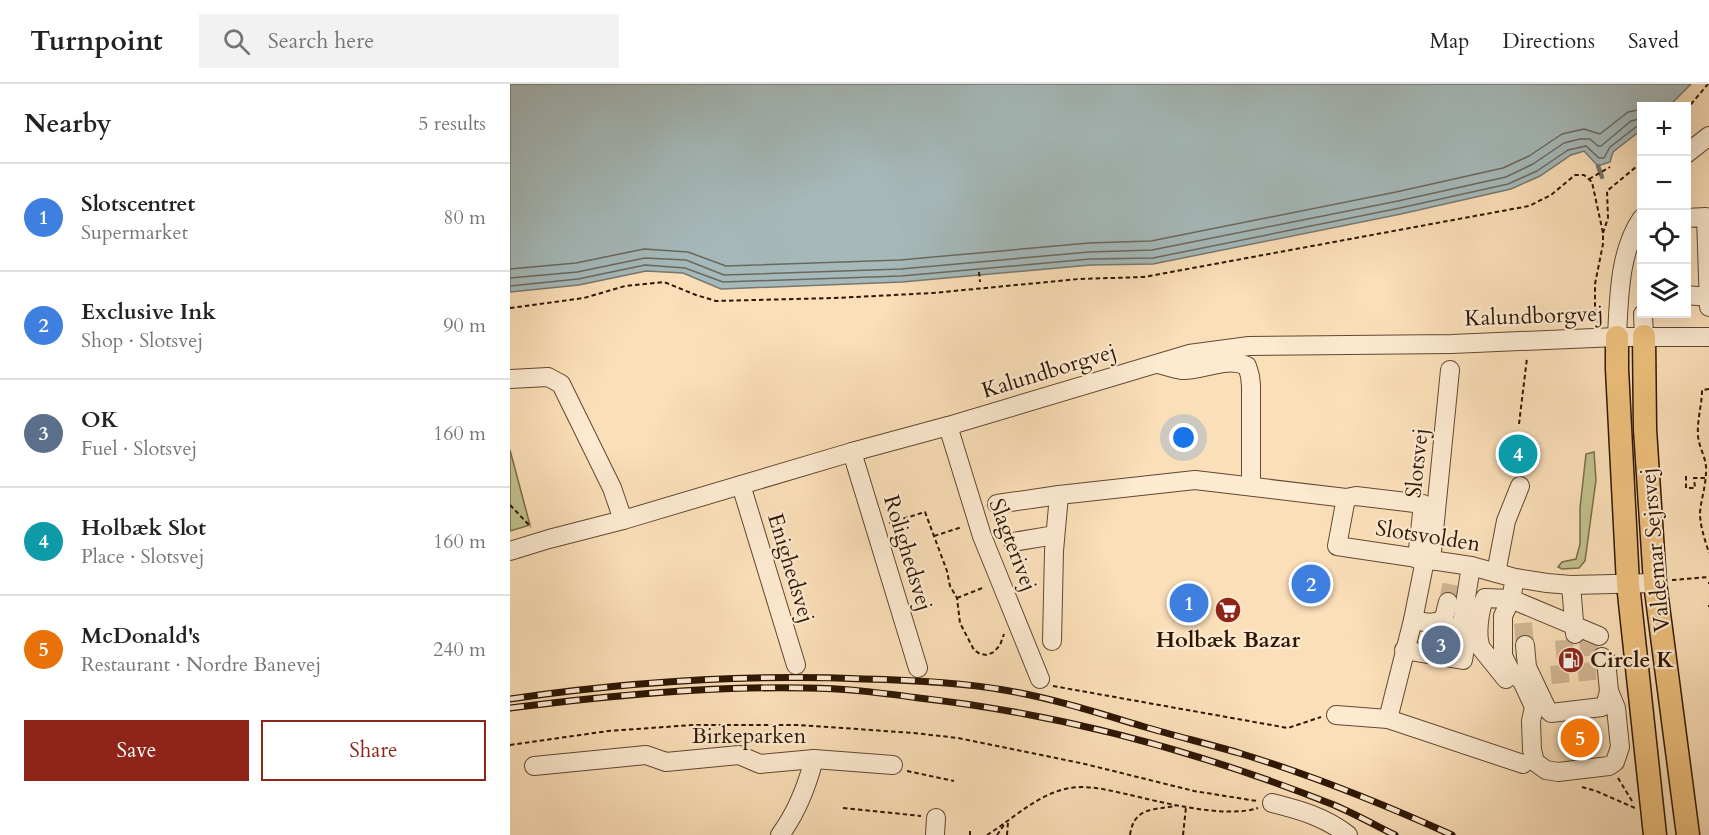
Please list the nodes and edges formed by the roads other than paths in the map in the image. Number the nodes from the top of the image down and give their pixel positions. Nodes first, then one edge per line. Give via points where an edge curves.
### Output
1 (1709, 136) edge
2 (1691, 150) edge
3 (1691, 218) edge
4 (1637, 225) edge
5 (1691, 295) edge
6 (1708, 297) edge
7 (1709, 307) edge
8 (1643, 318) edge
9 (1644, 336) junction
10 (1608, 337) junction
11 (1709, 337) edge
12 (1157, 364) junction
13 (1450, 370) dead end
14 (510, 379) edge
15 (948, 426) junction
16 (852, 452) junction
17 (741, 485) junction
18 (1251, 486) junction
19 (1520, 486) dead end
20 (1059, 495) junction
21 (1346, 498) junction
22 (997, 504) dead end
23 (623, 520) junction
24 (1055, 535) junction
25 (1013, 542) dead end
26 (510, 551) edge
27 (1424, 560) junction
28 (1459, 570) junction
29 (1496, 573) junction
30 (1515, 578) junction
31 (1663, 582) junction
32 (1628, 584) junction
33 (1571, 585) junction
34 (1516, 601) junction
35 (1448, 602) tunnel mouth
36 (1420, 622) junction
37 (1523, 623) tunnel mouth
38 (1469, 633) junction
39 (1052, 641) dead end
40 (1525, 645) tunnel mouth
41 (1404, 650) junction
42 (796, 665) dead end
43 (918, 668) dead end
44 (1606, 674) junction
45 (1551, 675) tunnel mouth
46 (1040, 679) road end
47 (1639, 679) junction
48 (1526, 688) junction
49 (1336, 715) road end
50 (1388, 718) junction
51 (814, 759) junction
52 (1523, 764) dead end
53 (534, 766) dead end
54 (897, 768) road end
55 (1272, 803) road end
56 (780, 835) edge
57 (1348, 835) edge
58 (1654, 835) edge
59 (1688, 835) edge

1 - 2 street
3 - 6 street via 1706,218
4 - 10 street via 1626,252 1619,300
5 - 6 street
6 - 7 street
8 - 9 street
9 - 10 street, Kalundborgvej
9 - 11 street, Kalundborgvej
9 - 31 main road, Valdemar Sejrsvej via 1645,429
10 - 12 street, Kalundborgvej via 1452,344 1249,346 1204,351
10 - 32 main road, Valdemar Sejrsvej via 1617,369
12 - 15 street, Kalundborgvej
12 - 18 street via 1183,370 1226,363 1247,366 1251,386
13 - 27 street, Slotsvej
14 - 23 street via 548,377 561,384
15 - 16 street, Kalundborgvej
15 - 46 street, Slagterivej via 977,522
16 - 17 street, Kalundborgvej
16 - 43 street, Rolighedsvej
17 - 23 street, Kalundborgvej
17 - 42 street, Enighedsvej
18 - 20 street via 1195,480
18 - 21 street
19 - 29 street via 1506,521
20 - 22 street
20 - 24 street
21 - 27 street via 1423,504
21 - 27 street, Slotsvolden via 1337,546
23 - 26 street, Kalundborgvej
24 - 25 street
24 - 39 street
27 - 28 street, Slotsvolden
27 - 36 street, Slotsvej
28 - 29 street, Slotsvolden
28 - 38 street
29 - 30 street, Slotsvolden
30 - 33 street, Slotsvolden
30 - 34 street
31 - 32 street, Slotsvolden
31 - 59 main road, Valdemar Sejrsvej
32 - 33 street, Slotsvolden
32 - 47 main road, Valdemar Sejrsvej
33 - 34 street via 1580,636
34 - 37 street
34 - 38 street via 1485,598
34 - 48 street via 1503,616 1503,656
35 - 36 street via 1444,618
36 - 38 street
36 - 41 street, Slotsvej
38 - 41 street via 1468,630 1463,660
38 - 48 street via 1504,678
40 - 48 street
41 - 50 street, Slotsvej
44 - 47 street
44 - 48 street via 1606,703 1602,708 1551,713
44 - 48 street via 1616,708 1620,747 1615,759 1546,763
45 - 48 street
47 - 58 main road, Valdemar Sejrsvej
49 - 50 street
50 - 52 street
51 - 53 street, Birkeparken via 760,764 739,755 666,762 646,755
51 - 54 street, Birkeparken
51 - 56 street via 797,808
55 - 57 street via 1320,818

